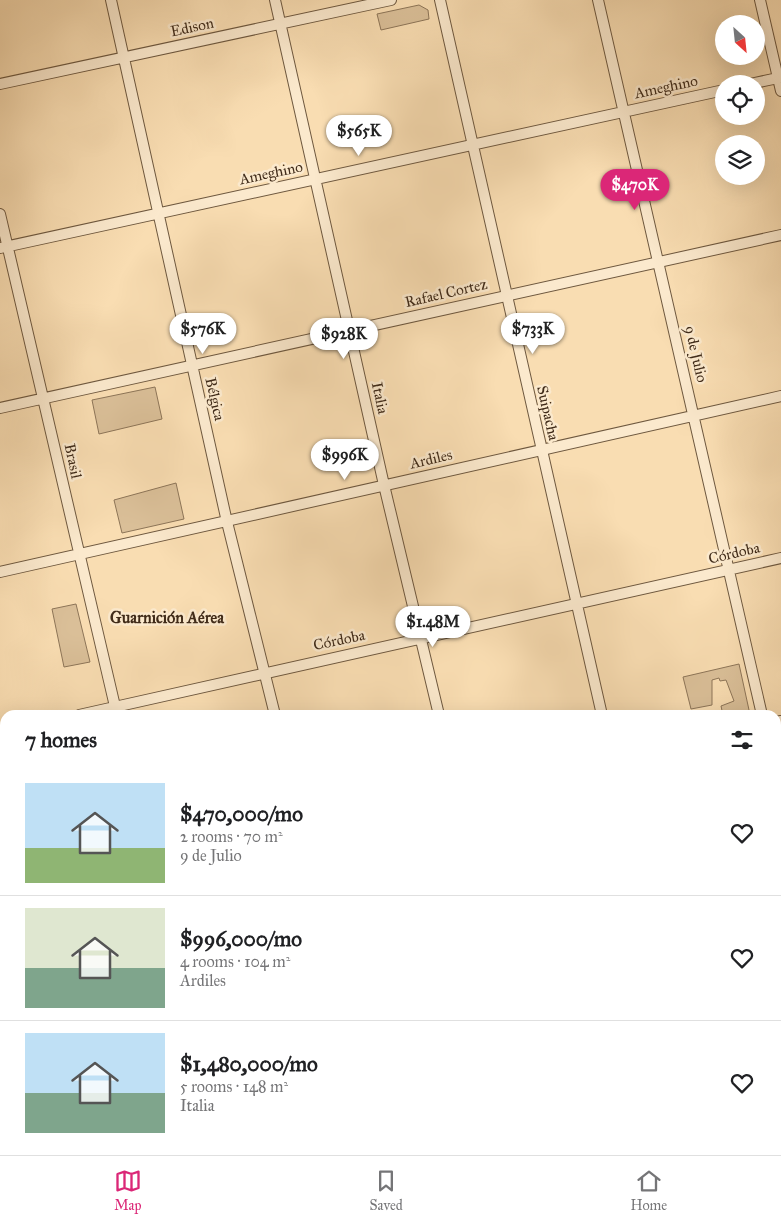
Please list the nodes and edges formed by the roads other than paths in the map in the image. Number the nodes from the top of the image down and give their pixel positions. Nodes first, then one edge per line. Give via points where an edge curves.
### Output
1 (111, 0) edge
2 (275, 0) edge
3 (391, 0) edge
4 (440, 0) edge
5 (598, 0) edge
6 (760, 0) edge
7 (280, 24) junction
8 (123, 58) junction
9 (778, 78) junction
10 (765, 81) edge
11 (0, 84) edge
12 (781, 91) edge
13 (715, 92) edge
14 (624, 111) junction
15 (472, 145) junction
16 (314, 179) junction
17 (158, 213) junction
18 (0, 214) edge
19 (781, 235) edge
20 (4, 247) edge
21 (659, 260) junction
22 (506, 294) junction
23 (350, 329) junction
24 (192, 365) junction
25 (781, 396) edge
26 (44, 399) junction
27 (0, 408) edge
28 (695, 416) junction
29 (541, 449) junction
30 (384, 485) junction
31 (227, 522) junction
32 (79, 554) junction
33 (781, 558) edge
34 (729, 570) junction
35 (0, 572) edge
36 (576, 604) junction
37 (420, 638) junction
38 (265, 672) junction
39 (116, 710) edge
40 (120, 710) edge
41 (274, 710) edge
42 (437, 710) edge
43 (601, 710) edge
44 (761, 710) edge

1 - 8 street, Bélgica
2 - 7 street, Italia
3 - 7 street, Edison
4 - 15 street, Suipacha
5 - 14 street, 9 de Julio
6 - 9 street
7 - 8 street, Edison
7 - 16 street, Italia
8 - 11 street, Edison
8 - 17 street, Bélgica
9 - 10 street
9 - 12 street
13 - 14 street, Ameghino
14 - 15 street, Ameghino
14 - 21 street, 9 de Julio
15 - 16 street, Ameghino
15 - 22 street, Suipacha
16 - 17 street, Ameghino
16 - 23 street, Italia
17 - 20 street, Ameghino
17 - 24 street, Bélgica
18 - 20 street, Brasil
19 - 21 street, Rafael Cortez
20 - 26 street, Brasil
21 - 22 street, Rafael Cortez
21 - 28 street, 9 de Julio
22 - 23 street, Rafael Cortez
22 - 29 street, Suipacha
23 - 24 street, Rafael Cortez
23 - 30 street, Italia
24 - 26 street, Rafael Cortez
24 - 31 street, Bélgica
25 - 28 street, Ardiles
26 - 27 street, Rafael Cortez
26 - 32 street, Brasil
28 - 29 street, Ardiles
28 - 34 street, 9 de Julio
29 - 30 street, Ardiles
29 - 36 street, Suipacha
30 - 31 street, Ardiles
30 - 37 street, Italia
31 - 32 street, Ardiles
31 - 38 street, Bélgica
32 - 35 street, Ardiles
32 - 39 street, Brasil
33 - 34 street, Córdoba
34 - 36 street, Córdoba
34 - 44 street, 9 de Julio
36 - 37 street, Córdoba
36 - 43 street, Suipacha
37 - 38 street, Córdoba
37 - 42 street, Italia
38 - 40 street, Córdoba
38 - 41 street, Bélgica

